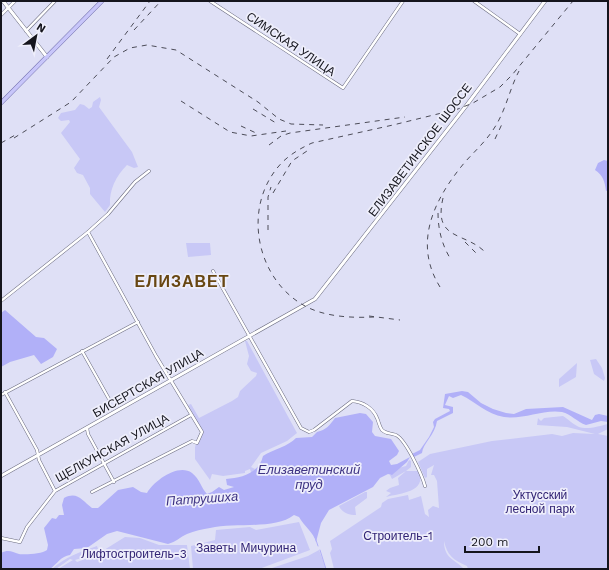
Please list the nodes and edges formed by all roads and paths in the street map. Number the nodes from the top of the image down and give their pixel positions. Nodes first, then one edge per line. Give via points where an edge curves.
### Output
1 (2, 1) edge
2 (15, 1) edge
3 (55, 1) edge
4 (210, 1) edge
5 (403, 1) edge
6 (474, 1) edge
7 (545, 1) edge
8 (99, 2) edge
9 (8, 8) junction
10 (1, 15) edge
11 (26, 31) junction
12 (520, 34) junction
13 (47, 57) junction
14 (1, 103) edge
15 (149, 171) dead end
16 (88, 232) junction
17 (213, 271) dead end
18 (1, 301) edge
19 (304, 306) joint
20 (138, 322) junction
21 (250, 336) junction
22 (82, 351) junction
23 (171, 381) junction
24 (5, 392) junction
25 (1, 395) edge
26 (108, 399) dead end
27 (191, 415) junction
28 (87, 428) junction
29 (39, 455) junction
30 (104, 463) junction
31 (1, 476) edge
32 (114, 482) junction
33 (425, 486) dead end
34 (55, 491) junction
35 (92, 492) dead end
36 (1, 538) edge

1 - 9 main road
2 - 9 street
3 - 11 street
4 - 5 street, СИМСКАЯ УЛИЦА via 343,88
6 - 12 street
7 - 12 main road, ЕЛИЗАВЕТИНСКОЕ ШОССЕ
8 - 13 main road
9 - 10 street
9 - 11 main road
11 - 13 main road
12 - 19 main road, ЕЛИЗАВЕТИНСКОЕ ШОССЕ via 364,238 315,299
13 - 14 main road
15 - 16 street via 135,182 108,214
16 - 18 street
16 - 20 street
17 - 21 street
19 - 21 main road, БИСЕРТСКАЯ УЛИЦА
20 - 22 street
20 - 23 street
21 - 23 main road, БИСЕРТСКАЯ УЛИЦА
21 - 33 street via 301,428 309,432 314,430 352,401 363,404 374,414 380,428 401,440 420,471
22 - 24 street
22 - 26 street
23 - 27 street
23 - 28 main road, БИСЕРТСКАЯ УЛИЦА
24 - 25 street
24 - 29 street
27 - 30 street, ЩЕЛКУНСКАЯ УЛИЦА
27 - 32 street via 202,432 197,443 192,442
28 - 29 main road, БИСЕРТСКАЯ УЛИЦА
28 - 30 street
29 - 31 main road, БИСЕРТСКАЯ УЛИЦА
29 - 34 street via 39,460
30 - 32 street
30 - 34 street, ЩЕЛКУНСКАЯ УЛИЦА
32 - 35 street
34 - 36 street, ЩЕЛКУНСКАЯ УЛИЦА via 27,527 20,542

